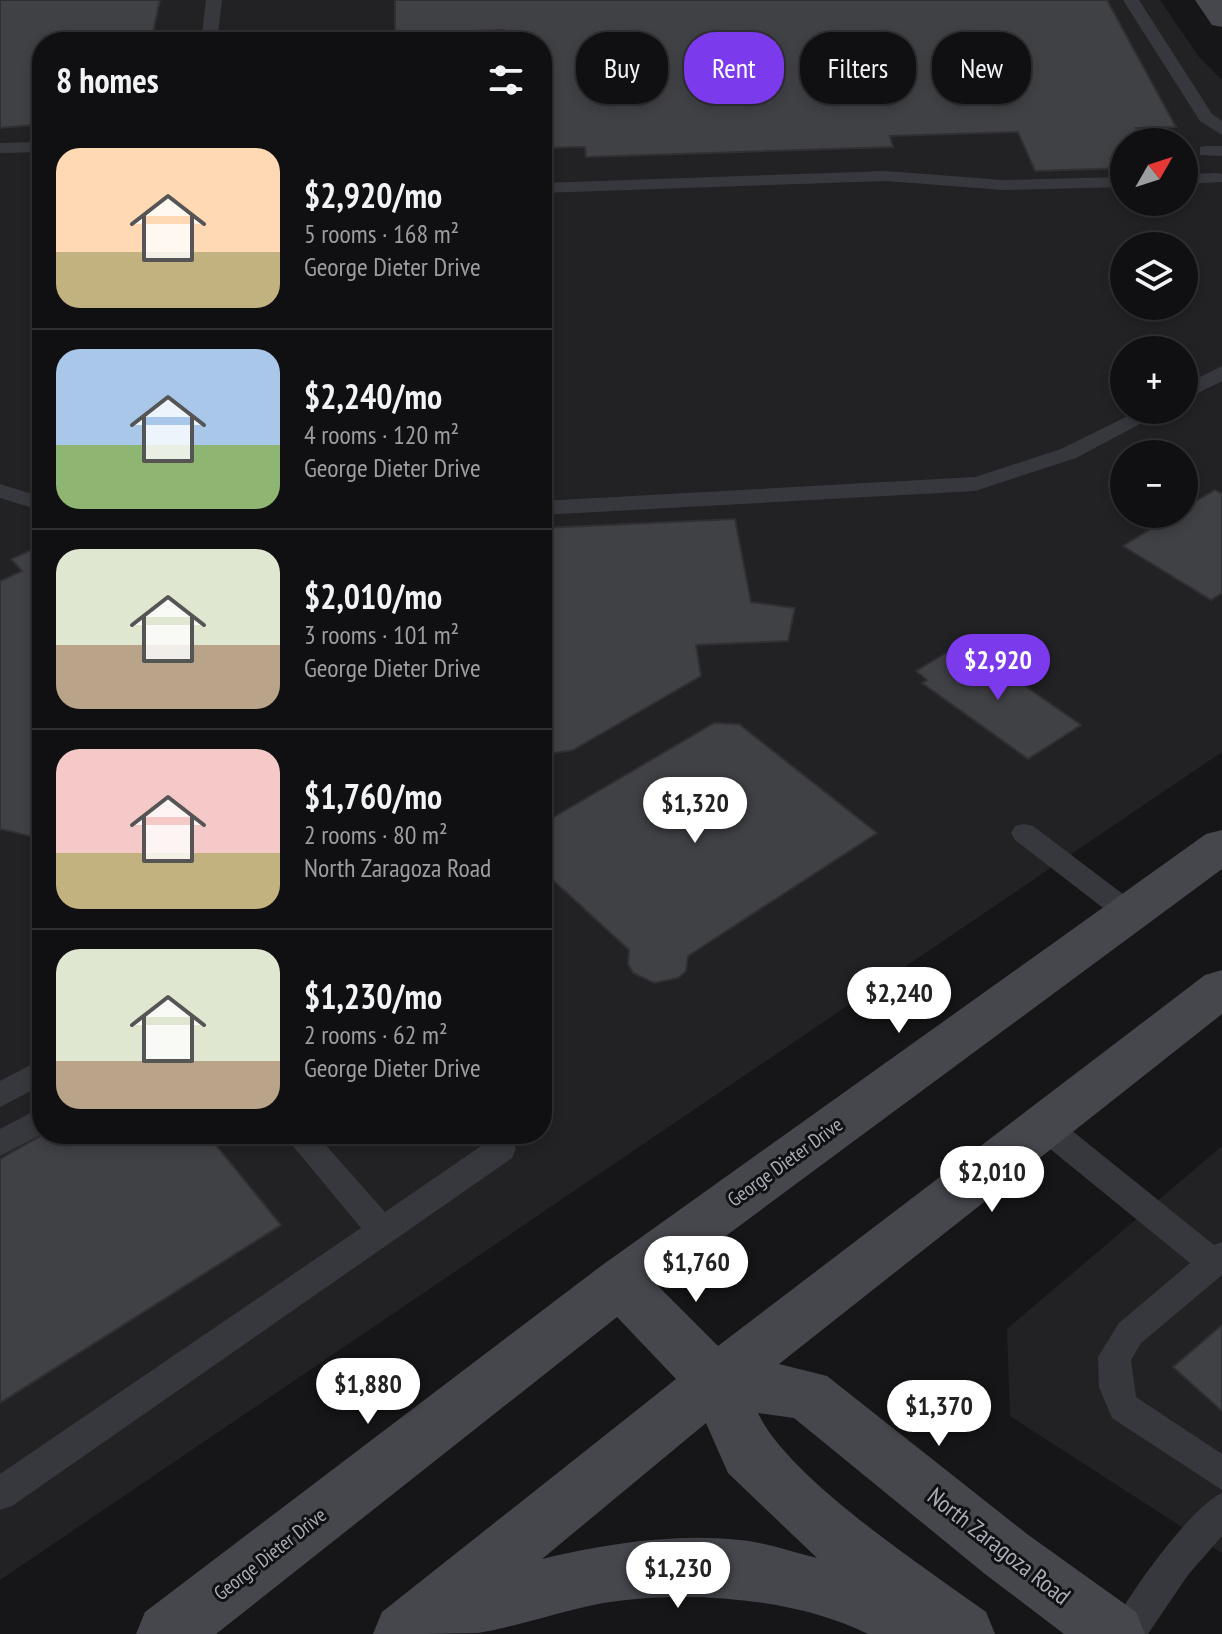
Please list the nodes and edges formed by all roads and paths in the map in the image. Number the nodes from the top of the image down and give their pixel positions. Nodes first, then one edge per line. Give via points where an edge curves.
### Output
1 (214, 0) edge
2 (1131, 0) edge
3 (1208, 0) edge
4 (1222, 19) edge
5 (210, 32) edge
6 (1222, 130) edge
7 (32, 147) edge
8 (0, 148) edge
9 (1217, 178) dead end
10 (1198, 179) edge
11 (1110, 182) edge
12 (552, 188) edge
13 (1222, 372) edge
14 (1198, 386) edge
15 (1131, 424) edge
16 (0, 491) edge
17 (32, 501) edge
18 (552, 507) edge
19 (1024, 833) dead end
20 (1222, 846) edge
21 (1130, 914) junction
22 (1222, 988) edge
23 (32, 1077) edge
24 (0, 1095) edge
25 (32, 1125) edge
26 (1044, 1126) junction
27 (0, 1144) edge
28 (307, 1144) edge
29 (501, 1149) dead end
30 (382, 1231) junction
31 (1218, 1260) edge
32 (620, 1283) junction
33 (715, 1381) junction
34 (1222, 1474) edge
35 (0, 1494) edge
36 (1222, 1510) edge
37 (416, 1625) edge
38 (167, 1634) edge
39 (932, 1634) edge
40 (964, 1634) edge
41 (1114, 1634) edge
42 (1127, 1634) edge

1 - 5 lane
2 - 6 lane via 1206,117
3 - 4 main road
7 - 8 lane
9 - 10 lane
11 - 12 lane via 1031,185 886,176
13 - 14 lane
15 - 18 lane via 1020,474 975,484
16 - 17 lane
19 - 21 lane
20 - 21 main road, George Dieter Drive
21 - 32 main road, George Dieter Drive
22 - 26 main road
23 - 24 lane
25 - 27 lane
26 - 31 lane
26 - 33 main road
28 - 30 lane
29 - 30 lane
30 - 35 lane
31 - 34 lane via 1130,1333 1114,1357 1124,1407
32 - 33 main road
32 - 38 main road, George Dieter Drive
33 - 37 main road
33 - 40 main road via 748,1454 828,1530
33 - 41 main road, North Zaragoza Road via 807,1394
36 - 42 lane via 1176,1563
37 - 39 main road via 604,1574 740,1569 857,1597

